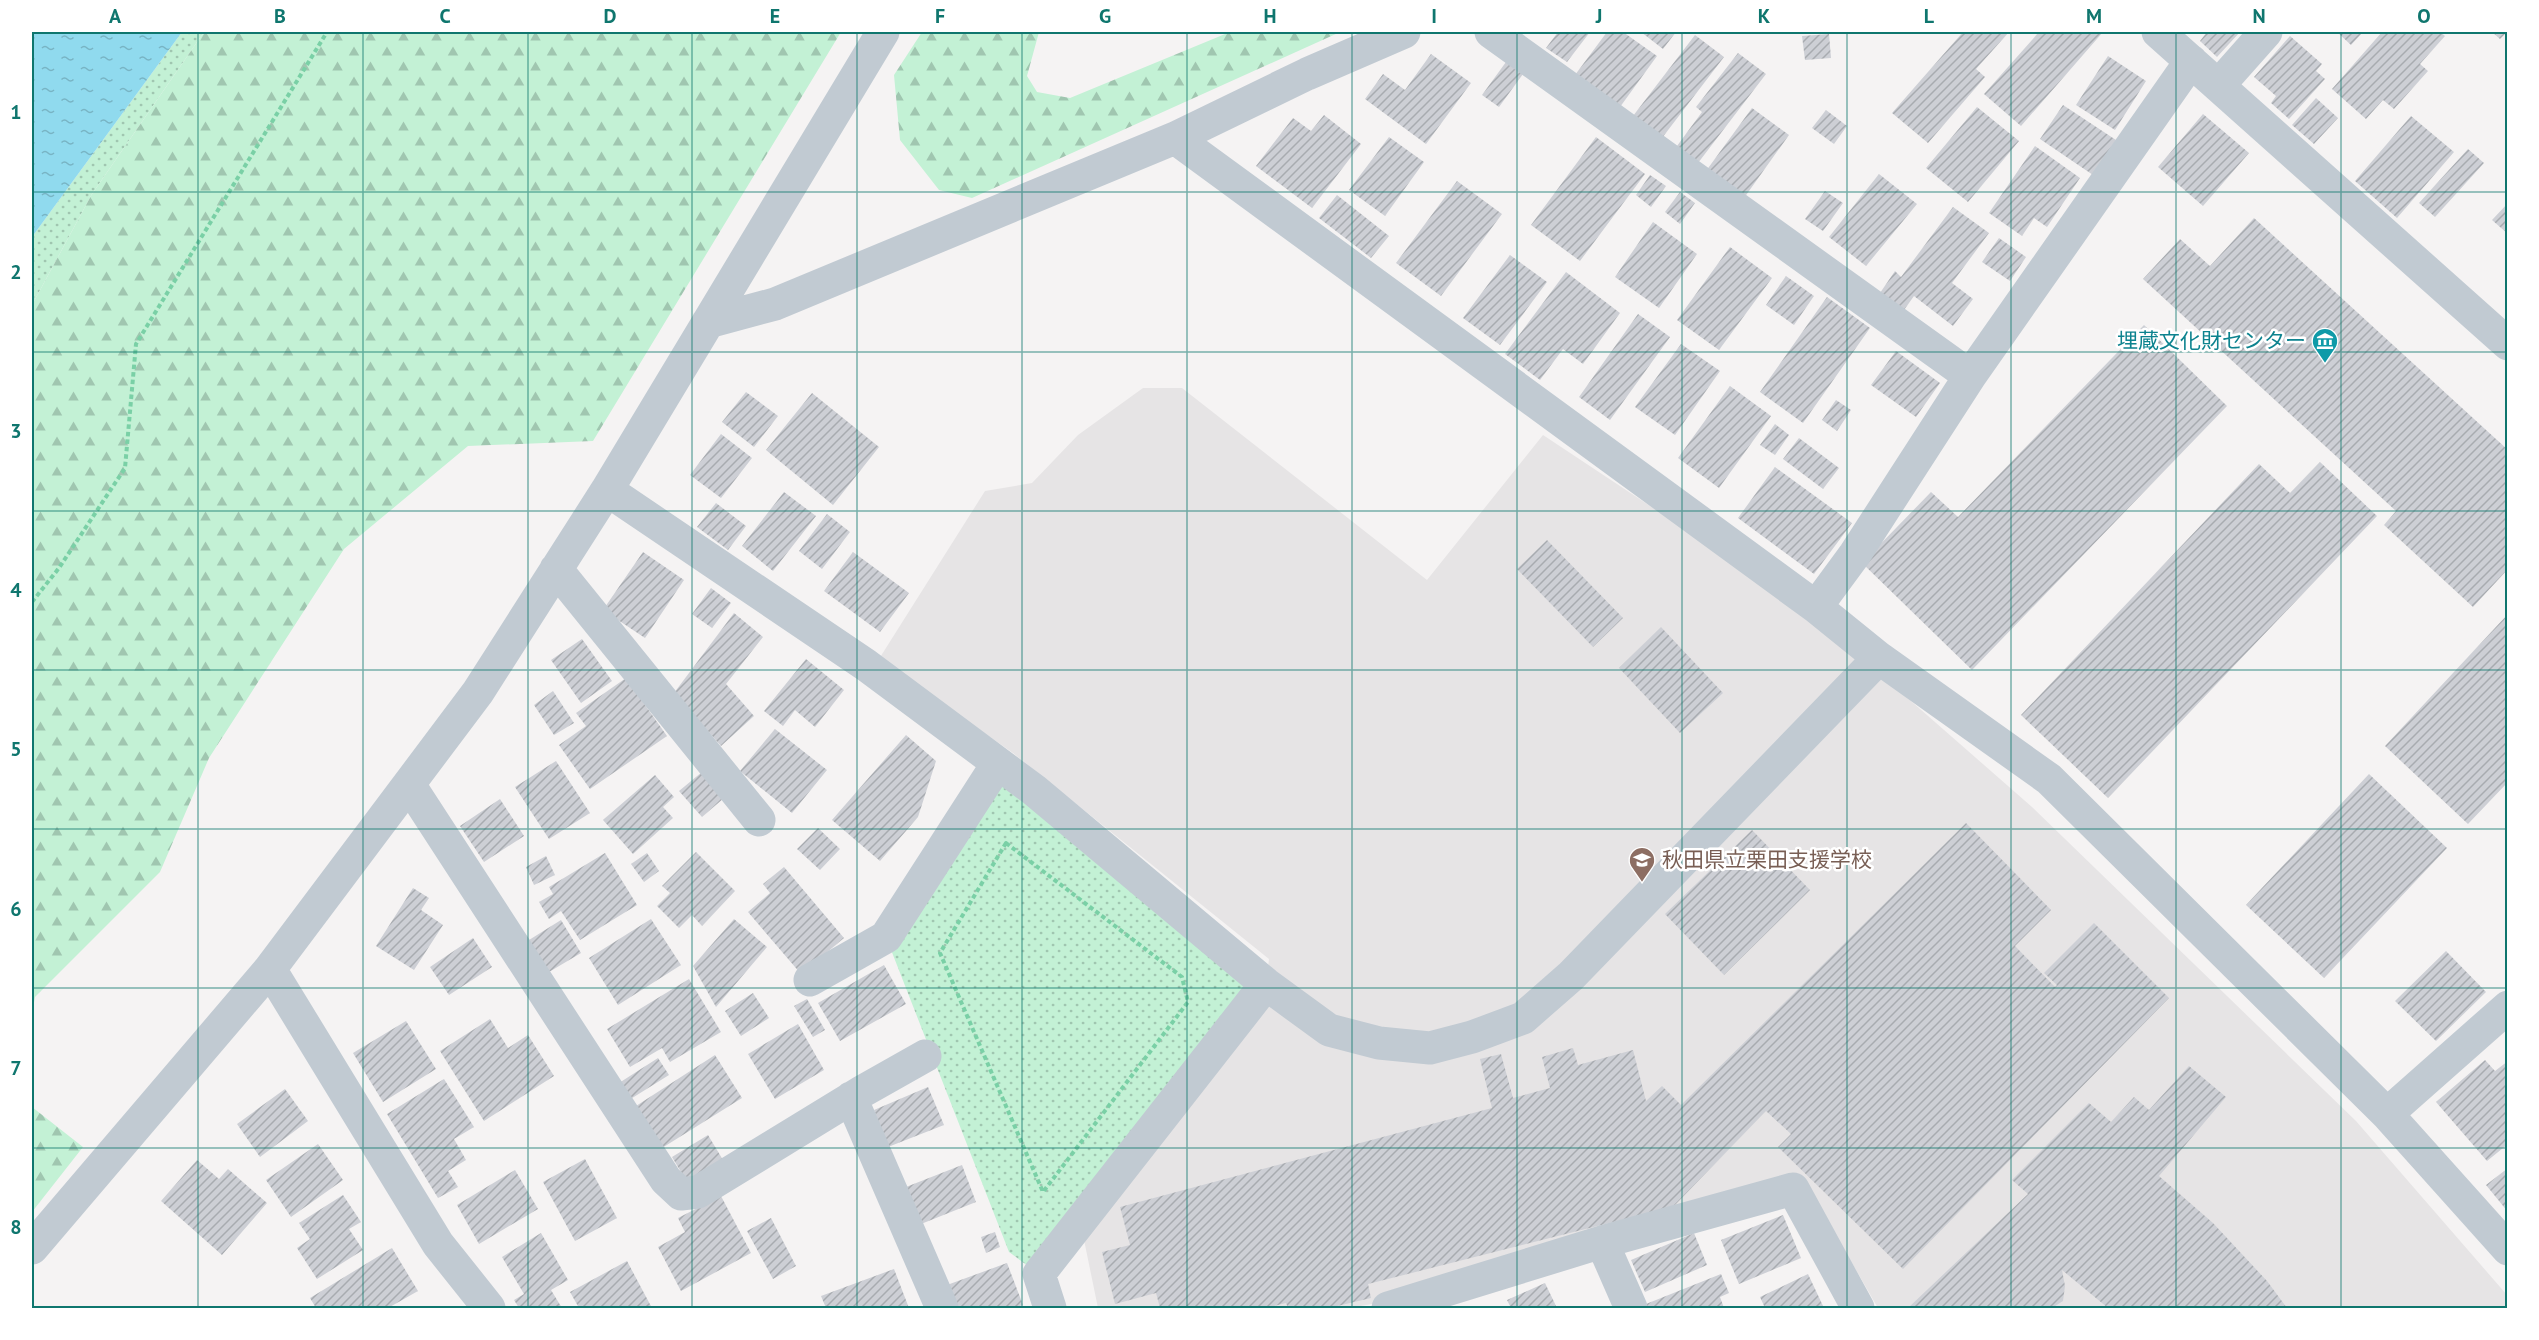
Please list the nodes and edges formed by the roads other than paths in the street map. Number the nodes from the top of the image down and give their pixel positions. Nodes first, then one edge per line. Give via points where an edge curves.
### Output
1 (883, 32) edge
2 (1404, 32) edge
3 (1491, 32) edge
4 (2158, 32) edge
5 (2266, 32) edge
6 (2191, 61) junction
7 (2219, 85) junction
8 (1174, 138) junction
9 (708, 322) junction
10 (2507, 342) edge
11 (1970, 376) junction
12 (607, 490) junction
13 (556, 569) junction
14 (1816, 607) junction
15 (1879, 658) junction
16 (998, 763) junction
17 (410, 786) junction
18 (759, 820) dead end
19 (270, 969) junction
20 (810, 980) dead end
21 (1266, 984) junction
22 (2508, 1007) edge
23 (925, 1056) dead end
24 (851, 1098) junction
25 (2388, 1114) junction
26 (1602, 1242) junction
27 (32, 1248) edge
28 (2508, 1249) edge
29 (489, 1308) edge
30 (942, 1308) edge
31 (1050, 1308) edge
32 (1388, 1308) edge
33 (1631, 1308) edge
34 (1858, 1308) edge

1 - 9 street
2 - 8 street
3 - 11 street
4 - 6 street
5 - 7 street
6 - 7 street
6 - 11 street
7 - 10 street
8 - 9 street via 775,304
8 - 14 street
9 - 12 street
11 - 14 street via 1855,554
12 - 13 street
12 - 16 street via 867,666
13 - 17 street via 478,692
13 - 18 street
14 - 15 street
15 - 21 street via 1570,976 1523,1018 1430,1048 1379,1043 1329,1030
15 - 25 street via 2049,779
16 - 20 street via 886,937
16 - 21 street
17 - 19 street
17 - 24 street via 666,1180 681,1194 698,1192
19 - 27 street
19 - 29 street via 438,1244
21 - 31 street via 1039,1274
22 - 25 street
23 - 24 street
24 - 30 street
25 - 28 street
26 - 32 street
26 - 33 street
26 - 34 street via 1793,1189

